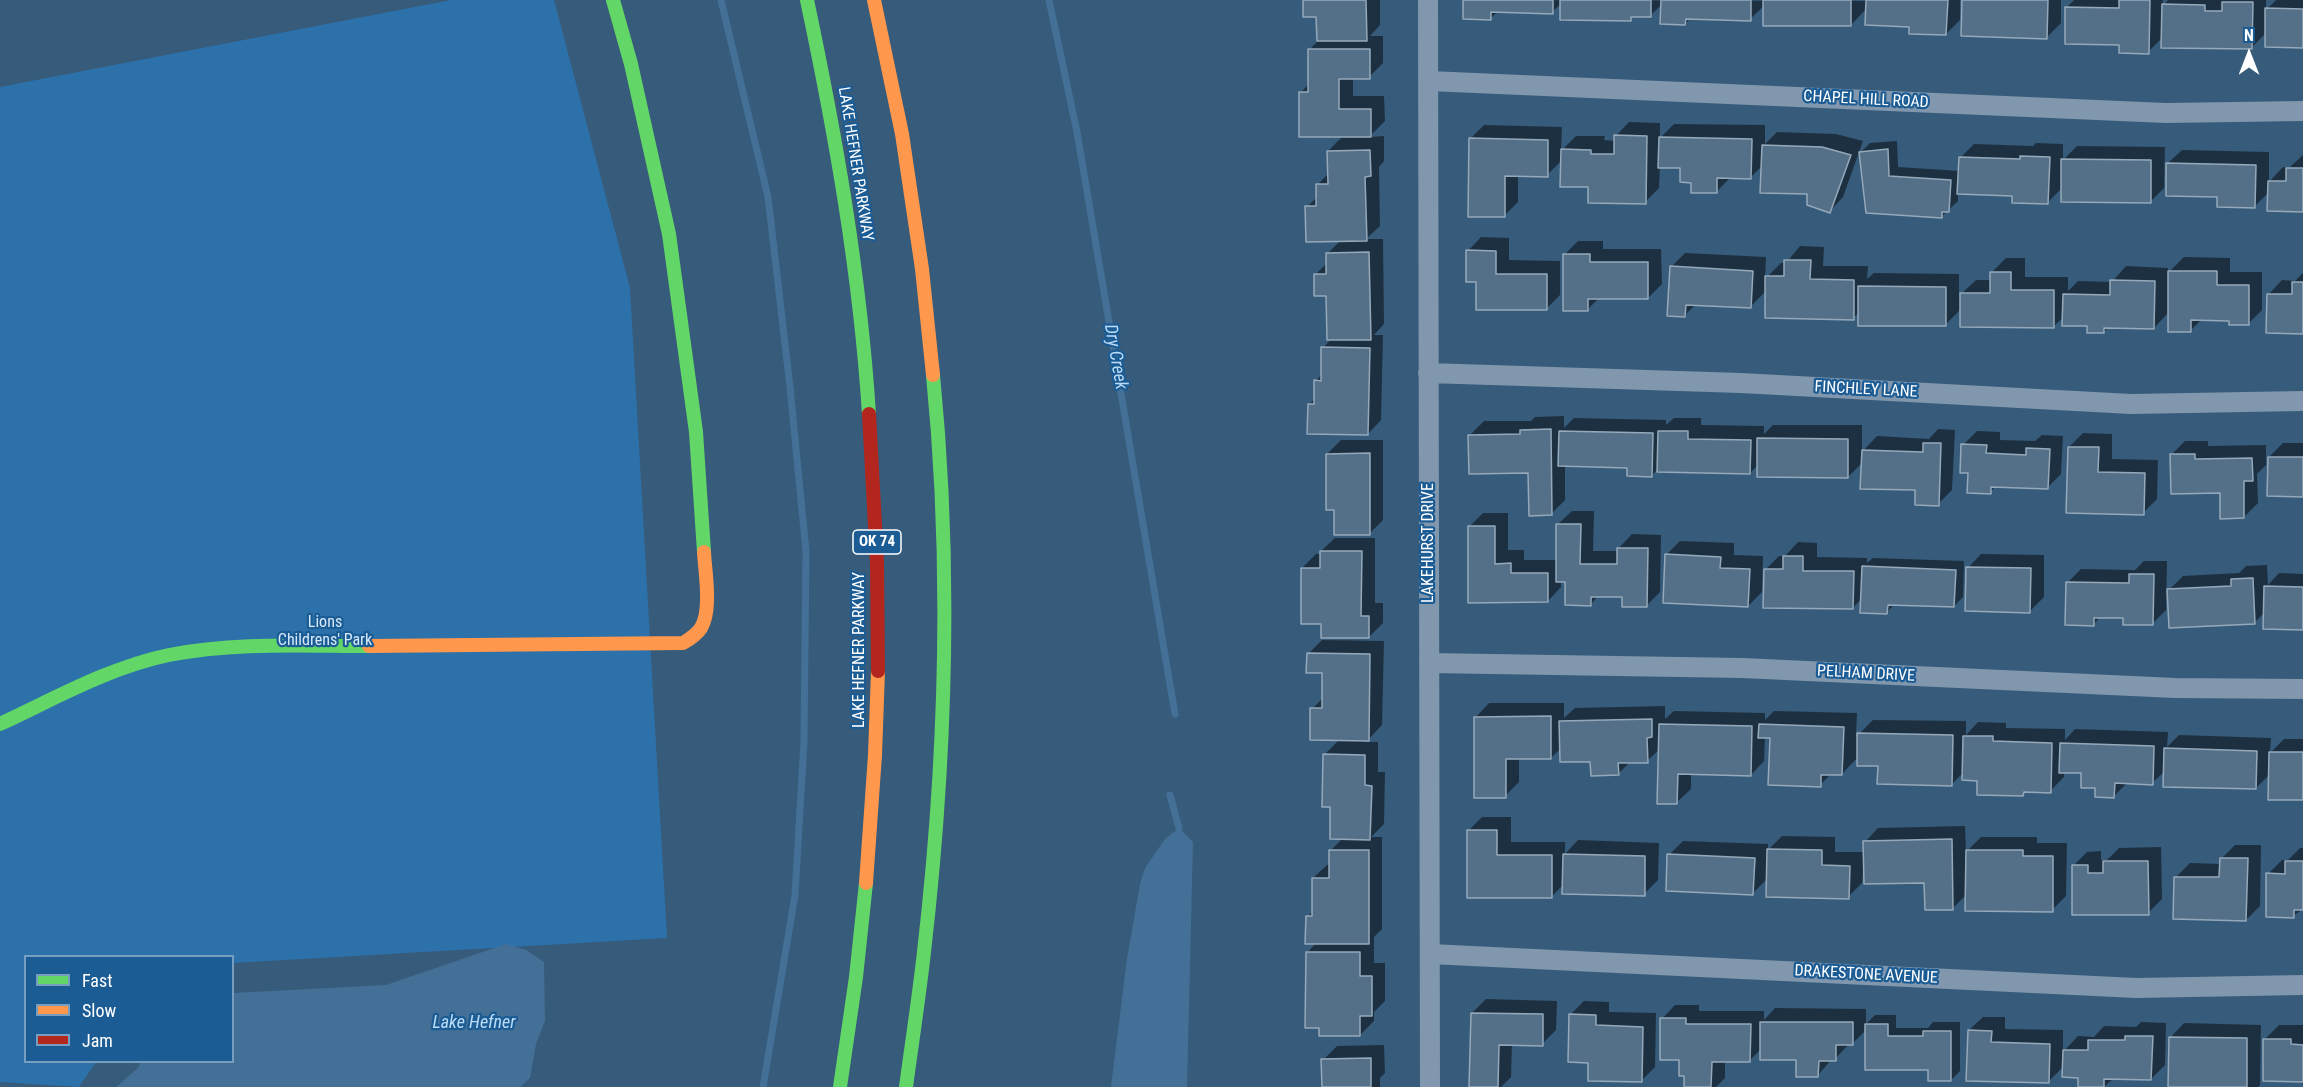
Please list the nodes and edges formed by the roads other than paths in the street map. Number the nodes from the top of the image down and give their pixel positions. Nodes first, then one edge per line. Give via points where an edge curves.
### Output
1 (613, 0) edge
2 (807, 0) edge
3 (874, 0) edge
4 (1428, 0) edge
5 (1429, 81) junction
6 (2303, 111) edge
7 (1428, 372) junction
8 (2303, 402) edge
9 (1429, 663) junction
10 (2303, 689) edge
11 (0, 724) edge
12 (1430, 954) junction
13 (2303, 986) edge
14 (840, 1087) edge
15 (906, 1087) edge
16 (1430, 1087) edge

1 - 11 main road via 669,234 696,432 706,599 706,617 699,633 683,643 242,647 170,655 123,668
2 - 14 main road, LAKE HEFNER PARKWAY / OK 74 via 841,172 855,274 867,372 877,546 876,743 863,922
3 - 15 main road via 916,227 935,399 943,565 942,731 936,837 919,1007
4 - 5 street, LAKEHURST DRIVE
5 - 6 street, CHAPEL HILL ROAD via 2166,113
5 - 7 street, LAKEHURST DRIVE
7 - 8 street, FINCHLEY LANE via 2131,404
7 - 9 street, LAKEHURST DRIVE
9 - 10 street, PELHAM DRIVE via 1742,668 2175,688
9 - 12 street, LAKEHURST DRIVE
12 - 13 street, DRAKESTONE AVENUE via 2136,988
12 - 16 street, LAKEHURST DRIVE

